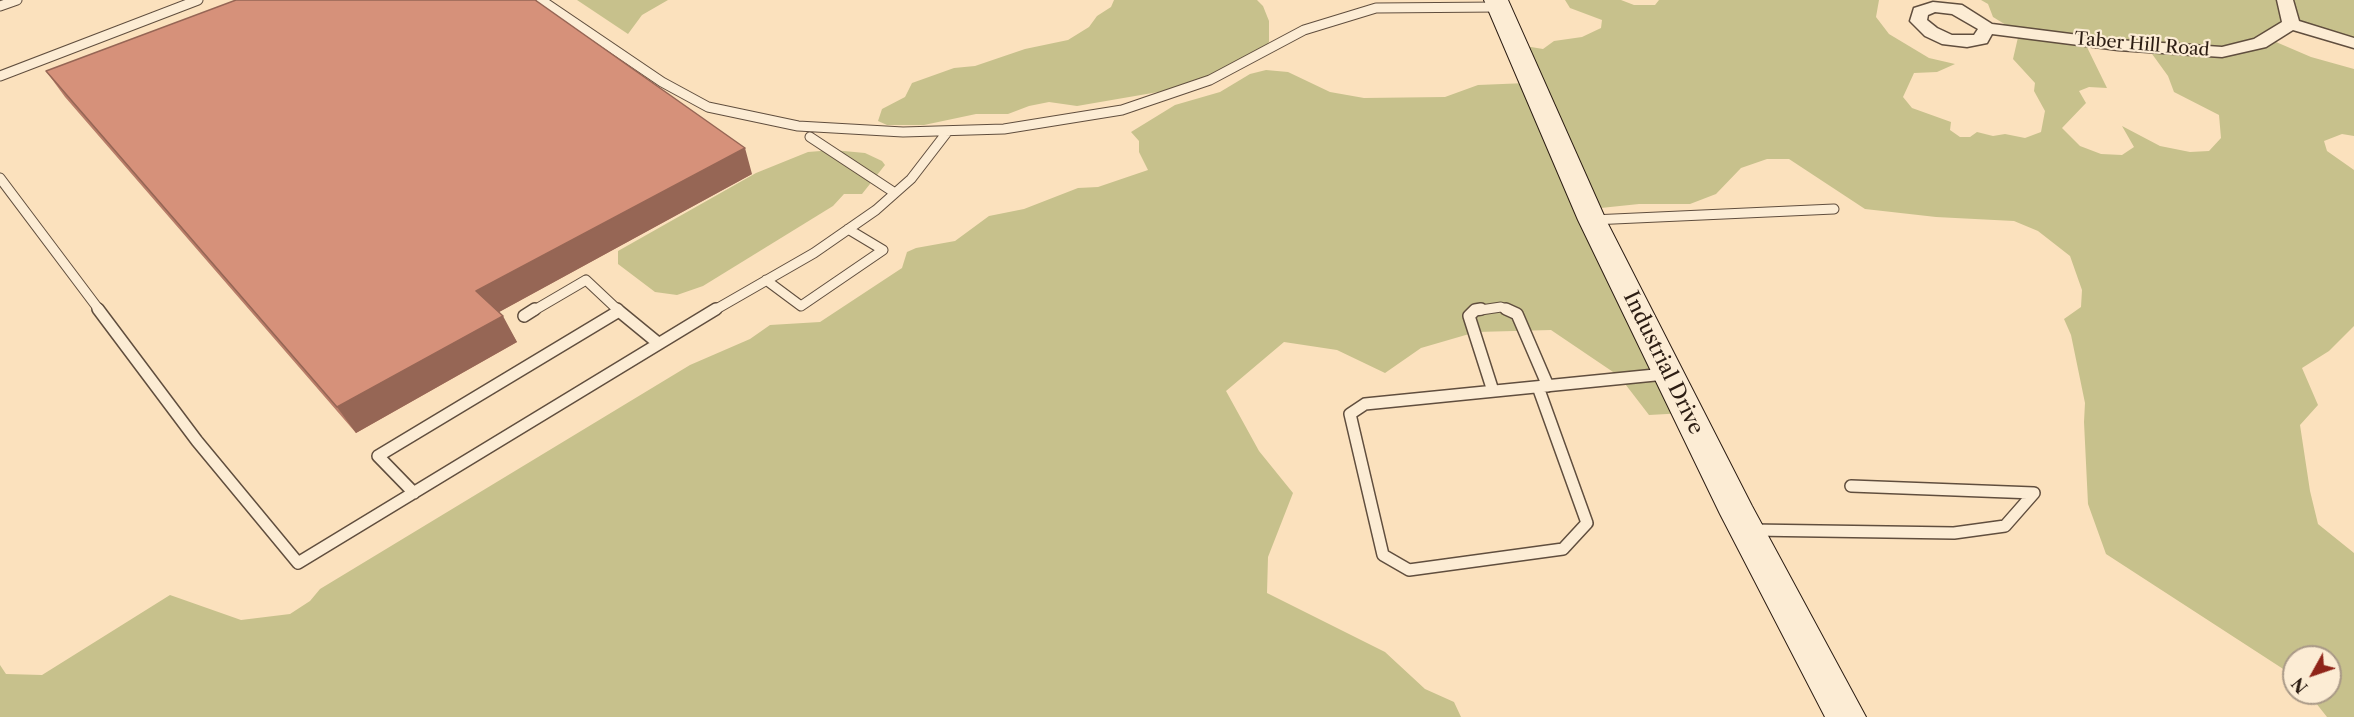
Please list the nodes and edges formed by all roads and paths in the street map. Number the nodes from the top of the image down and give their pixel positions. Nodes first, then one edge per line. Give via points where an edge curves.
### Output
1 (17, 0) edge
2 (198, 0) edge
3 (541, 0) edge
4 (2285, 0) edge
5 (1497, 3) edge
6 (0, 6) edge
7 (2291, 24) junction
8 (1987, 28) dead end
9 (2354, 43) edge
10 (0, 76) edge
11 (948, 131) junction
12 (810, 137) dead end
13 (0, 178) edge
14 (895, 193) junction
15 (1834, 209) dead end
16 (1592, 220) junction
17 (848, 229) junction
18 (766, 280) junction
19 (619, 311) junction
20 (524, 316) dead end
21 (658, 343) junction
22 (1668, 374) junction
23 (1543, 387) junction
24 (1493, 391) junction
25 (1851, 486) dead end
26 (414, 493) junction
27 (1746, 530) junction
28 (1846, 717) edge

1 - 6 lane
2 - 10 lane
3 - 11 lane via 662,82 708,107 798,126
4 - 7 street
5 - 11 lane via 1376,8 1304,30 1210,80 1122,110 1004,129
5 - 16 street, Industrial Drive
7 - 8 street, Taber Hill Road via 2260,43 2222,52 2118,45
7 - 9 street
11 - 14 lane via 911,179
12 - 14 lane
13 - 26 lane via 197,441 298,563
14 - 17 lane
15 - 16 lane
16 - 22 street, Industrial Drive
17 - 18 lane
17 - 18 lane via 883,250 801,306
18 - 21 lane
19 - 20 lane via 586,280
19 - 21 lane
19 - 26 lane via 378,456
21 - 26 lane
22 - 23 lane
22 - 27 street, Industrial Drive
23 - 24 lane
23 - 24 lane via 1517,314 1502,307 1475,310 1469,316
23 - 24 lane via 1587,523 1563,549 1408,570 1383,555 1350,414 1365,404
25 - 27 lane via 2034,493 2005,526 1954,534
27 - 28 street, Industrial Drive

